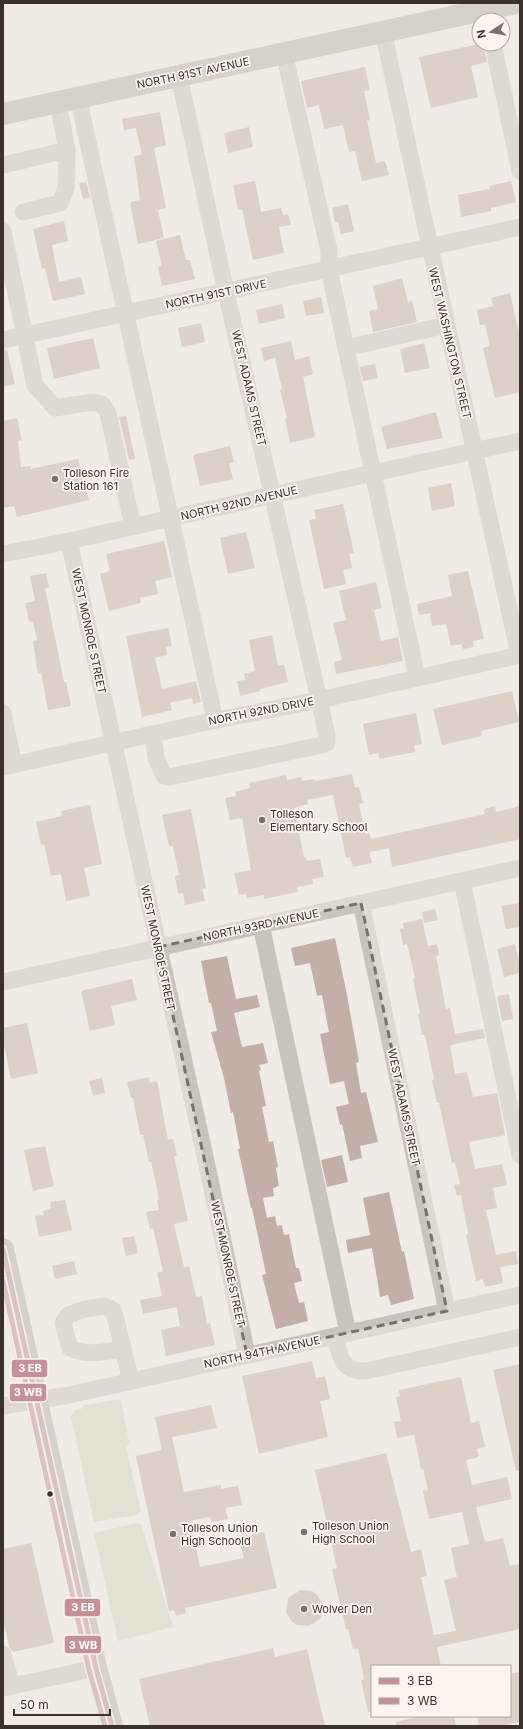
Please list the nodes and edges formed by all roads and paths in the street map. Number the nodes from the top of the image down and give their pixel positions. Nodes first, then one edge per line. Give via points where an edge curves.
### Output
1 (513, 3) edge
2 (494, 12) edge
3 (471, 17) edge
4 (383, 31) junction
5 (495, 52) edge
6 (284, 53) junction
7 (179, 76) junction
8 (68, 100) junction
9 (3, 114) edge
10 (67, 150) junction
11 (3, 165) edge
12 (520, 171) edge
13 (23, 212) dead end
14 (520, 228) edge
15 (3, 231) edge
16 (429, 248) junction
17 (329, 269) junction
18 (226, 292) junction
19 (126, 314) junction
20 (446, 325) junction
21 (24, 336) junction
22 (3, 340) edge
23 (346, 348) junction
24 (520, 441) edge
25 (474, 452) junction
26 (372, 473) junction
27 (273, 495) junction
28 (171, 518) junction
29 (133, 527) junction
30 (69, 541) junction
31 (3, 554) edge
32 (520, 655) edge
33 (417, 677) junction
34 (319, 700) junction
35 (3, 713) edge
36 (216, 720) junction
37 (153, 734) junction
38 (113, 742) junction
39 (9, 766) edge
40 (520, 868) edge
41 (462, 881) junction
42 (361, 903) junction
43 (261, 925) junction
44 (158, 947) junction
45 (3, 982) edge
46 (520, 1155) edge
47 (3, 1249) edge
48 (520, 1295) edge
49 (447, 1311) junction
50 (342, 1334) junction
51 (520, 1337) edge
52 (123, 1349) dead end
53 (247, 1355) junction
54 (131, 1381) junction
55 (37, 1400) junction
56 (3, 1406) edge
57 (3, 1654) edge
58 (96, 1668) junction
59 (7, 1687) edge
60 (112, 1726) edge

1 - 2 main road, NORTH 91ST AVENUE
3 - 4 main road, NORTH 91ST AVENUE
4 - 6 main road, NORTH 91ST AVENUE
4 - 16 street, WEST WASHINGTON STREET
5 - 12 street
6 - 7 main road, NORTH 91ST AVENUE
6 - 17 street via 329,251
7 - 8 main road, NORTH 91ST AVENUE
7 - 18 street, WEST ADAMS STREET
8 - 9 main road, NORTH 91ST AVENUE
8 - 10 street
8 - 19 street
10 - 11 street
10 - 13 street via 66,188 60,203
14 - 16 street, NORTH 91ST DRIVE
15 - 21 street
16 - 17 street, NORTH 91ST DRIVE
16 - 20 street, WEST WASHINGTON STREET
17 - 18 street, NORTH 91ST DRIVE
17 - 23 street
18 - 19 street, NORTH 91ST DRIVE
18 - 27 street, WEST ADAMS STREET
19 - 21 street, NORTH 91ST DRIVE
19 - 28 street
20 - 23 street
20 - 25 street, WEST WASHINGTON STREET
21 - 22 street, NORTH 91ST DRIVE
21 - 29 street via 35,385 56,408 93,402 102,404 108,413
23 - 26 street
24 - 25 street, NORTH 92ND AVENUE
25 - 26 street, NORTH 92ND AVENUE
25 - 32 street, WEST WASHINGTON STREET
26 - 27 street, NORTH 92ND AVENUE
26 - 33 street
27 - 28 street, NORTH 92ND AVENUE
27 - 34 street, WEST ADAMS STREET
28 - 29 street, NORTH 92ND AVENUE
28 - 36 street
29 - 30 street, NORTH 92ND AVENUE
30 - 31 street, NORTH 92ND AVENUE
30 - 38 street, WEST MONROE STREET
32 - 33 street, NORTH 92ND DRIVE
33 - 34 street, NORTH 92ND DRIVE
34 - 36 street, NORTH 92ND DRIVE
34 - 37 street, WEST ADAMS STREET via 327,743 169,777 164,776 156,758
35 - 39 street
36 - 37 street, NORTH 92ND DRIVE
37 - 38 street, NORTH 92ND DRIVE
38 - 39 street, NORTH 92ND DRIVE
38 - 44 street, WEST MONROE STREET
40 - 41 street, NORTH 93RD AVENUE
41 - 42 street, NORTH 93RD AVENUE
41 - 46 street
42 - 43 street, NORTH 93RD AVENUE
42 - 49 street, WEST ADAMS STREET
43 - 44 street, NORTH 93RD AVENUE
43 - 50 street
44 - 45 street, NORTH 93RD AVENUE
44 - 53 street, WEST MONROE STREET
47 - 55 main road
48 - 49 street, NORTH 94TH AVENUE
49 - 50 street, NORTH 94TH AVENUE
50 - 51 street via 342,1361 348,1368 357,1371
50 - 53 street, NORTH 94TH AVENUE
52 - 54 street
53 - 54 street, NORTH 94TH AVENUE
54 - 55 street, NORTH 94TH AVENUE
55 - 56 street, NORTH 94TH AVENUE
55 - 58 main road
57 - 59 street
58 - 59 street
58 - 60 main road

